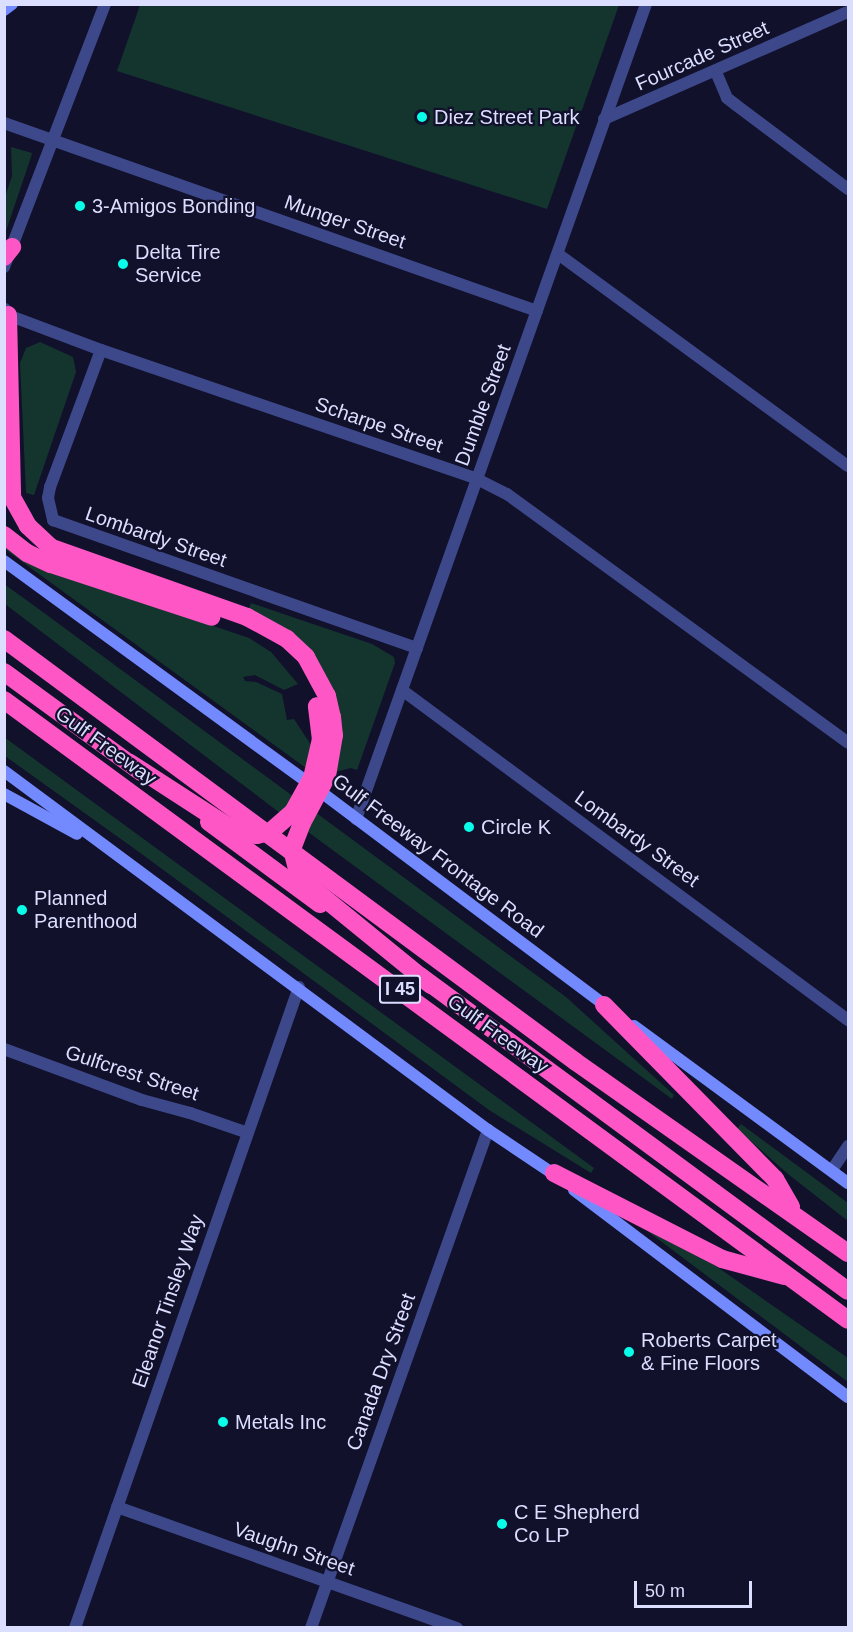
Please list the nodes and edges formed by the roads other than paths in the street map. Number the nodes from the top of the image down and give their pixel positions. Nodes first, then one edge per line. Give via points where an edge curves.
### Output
1 (12, 4) edge
2 (105, 4) edge
3 (646, 4) edge
4 (4, 10) edge
5 (841, 11) edge
6 (716, 72) junction
7 (604, 119) junction
8 (4, 123) edge
9 (52, 140) junction
10 (849, 189) edge
11 (8, 252) edge
12 (558, 255) junction
13 (4, 267) edge
14 (6, 311) edge
15 (537, 311) junction
16 (101, 350) junction
17 (849, 466) edge
18 (477, 479) junction
19 (8, 489) edge
20 (4, 535) edge
21 (4, 561) edge
22 (244, 622) junction
23 (4, 639) edge
24 (417, 648) junction
25 (4, 672) edge
26 (402, 690) junction
27 (4, 700) edge
28 (849, 743) edge
29 (130, 763) junction
30 (4, 771) edge
31 (4, 794) edge
32 (356, 819) junction
33 (116, 856) junction
34 (431, 985) junction
35 (299, 987) junction
36 (604, 1005) junction
37 (849, 1020) edge
38 (4, 1049) edge
39 (488, 1130) junction
40 (248, 1133) junction
41 (849, 1146) edge
42 (832, 1170) junction
43 (554, 1173) junction
44 (849, 1183) edge
45 (795, 1213) junction
46 (849, 1253) edge
47 (795, 1278) junction
48 (849, 1291) edge
49 (849, 1320) edge
50 (849, 1397) edge
51 (117, 1507) junction
52 (327, 1581) junction
53 (75, 1628) edge
54 (311, 1628) edge
55 (458, 1628) edge

1 - 4 main road
2 - 9 street
3 - 7 street, Dumble Street
5 - 6 street, Fourcade Street
6 - 7 street, Fourcade Street
6 - 10 street via 727,98
7 - 12 street, Dumble Street
8 - 9 street, Munger Street
9 - 11 street
9 - 15 street, Munger Street
11 - 13 street
12 - 15 street, Dumble Street
12 - 17 street
14 - 16 street, Scharpe Street
14 - 19 highway
15 - 18 street, Dumble Street
16 - 18 street, Scharpe Street
16 - 24 street, Lombardy Street via 50,487 53,520
18 - 24 street, Dumble Street
18 - 28 street, Scharpe Street via 507,494
19 - 22 highway via 28,526 52,548
20 - 22 highway via 27,553 51,564
21 - 32 main road, Gulf Freeway Frontage Road
22 - 29 highway, bridge via 287,654 315,698 320,749 312,778 294,812 270,832 243,833
22 - 34 highway, bridge via 287,639 306,657 327,696 332,717 333,745 327,776 292,849 298,873
23 - 45 highway, Gulf Freeway / I 45 via 576,1062
24 - 26 street, Dumble Street
25 - 29 highway, Gulf Freeway
26 - 32 street, Dumble Street
26 - 37 street, Lombardy Street
27 - 47 highway, Gulf Freeway / I 45
29 - 34 highway, Gulf Freeway, bridge
30 - 33 main road
31 - 33 main road
32 - 36 main road, Gulf Freeway Frontage Road
33 - 35 main road
34 - 48 highway, Gulf Freeway
35 - 39 main road
35 - 40 street, Eleanor Tinsley Way
36 - 42 main road, Gulf Freeway Frontage Road
36 - 45 highway via 775,1179
38 - 40 street, Gulfcrest Street via 142,1100
39 - 43 main road
39 - 52 street, Canada Dry Street
40 - 51 street, Eleanor Tinsley Way
41 - 42 street
42 - 44 main road, Gulf Freeway Frontage Road
43 - 47 highway via 722,1259
43 - 50 main road
45 - 46 highway, Gulf Freeway / I 45
47 - 49 highway, Gulf Freeway / I 45
51 - 52 street, Vaughn Street
51 - 53 street, Eleanor Tinsley Way
52 - 54 street, Canada Dry Street
52 - 55 street, Vaughn Street

